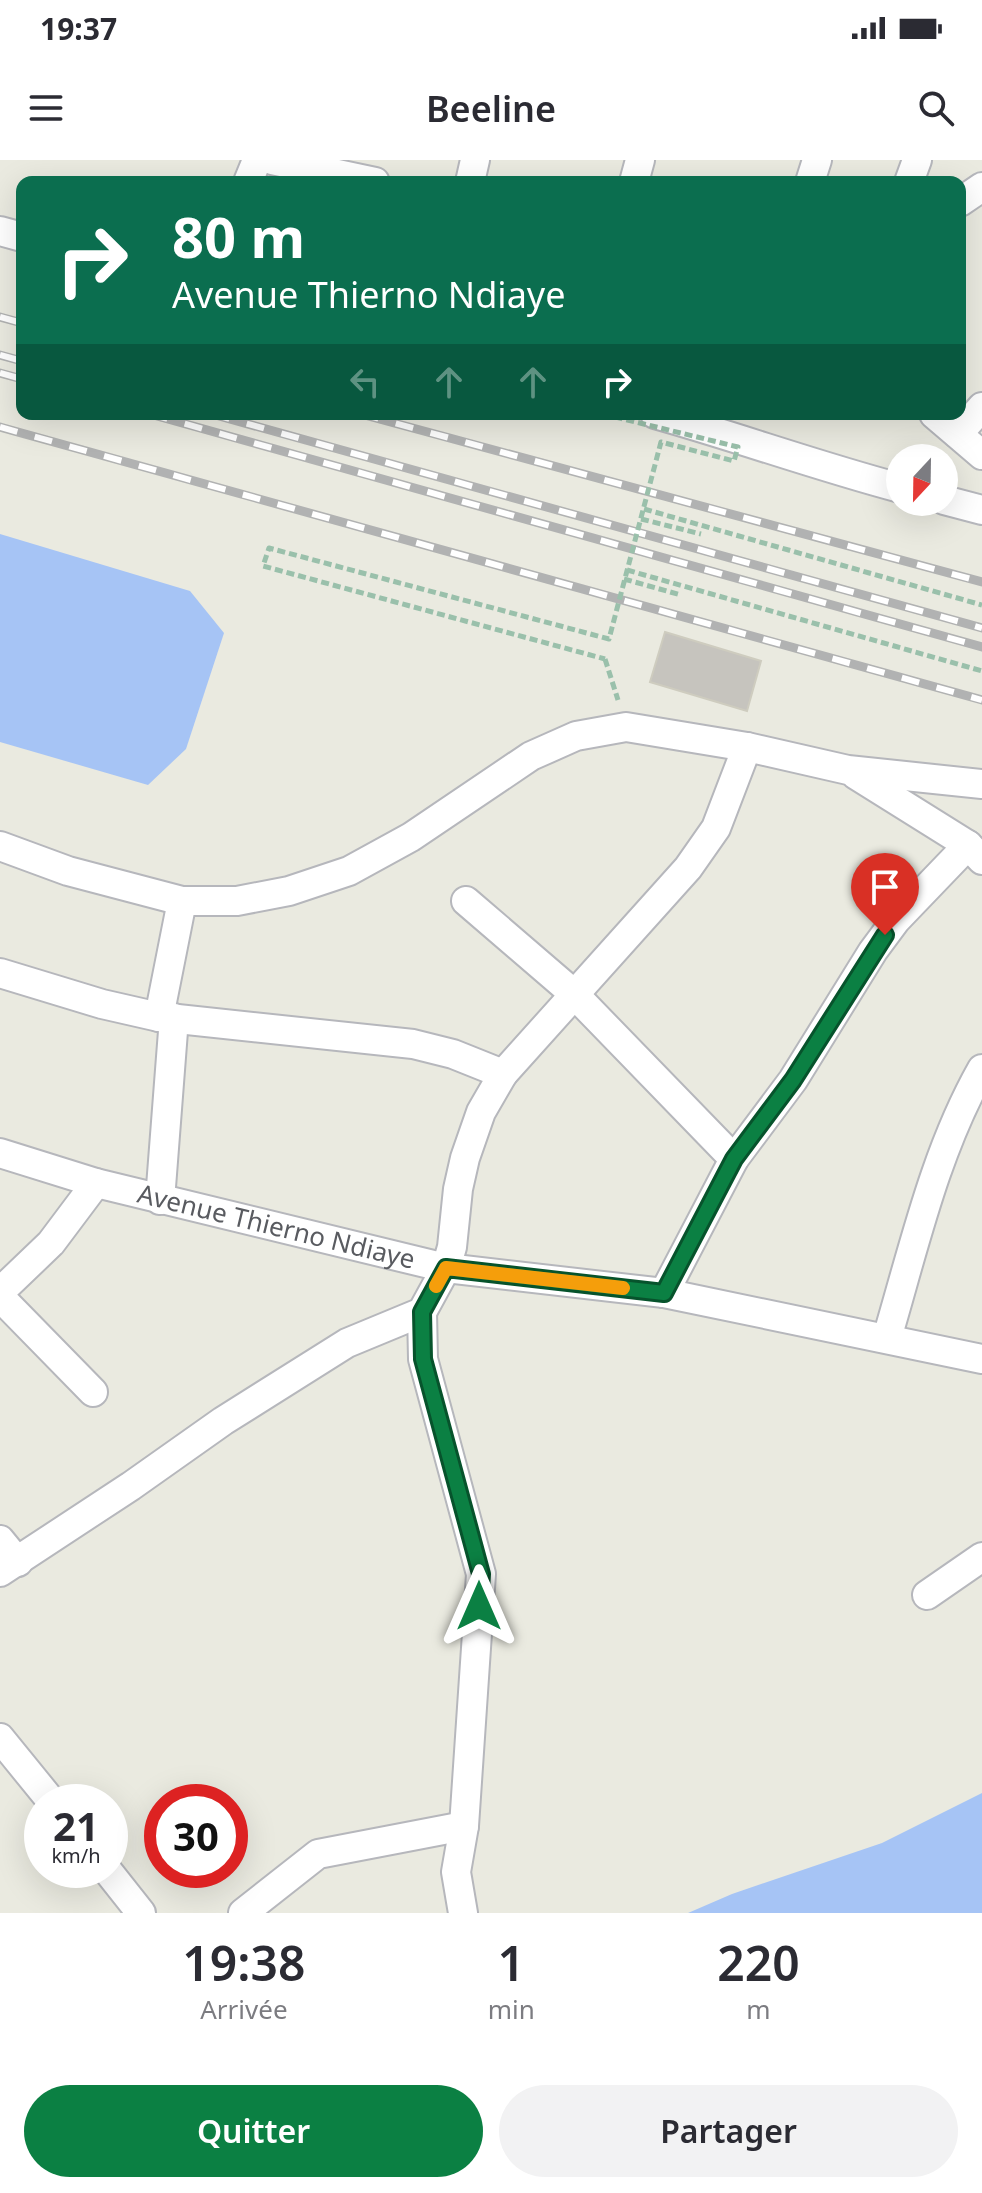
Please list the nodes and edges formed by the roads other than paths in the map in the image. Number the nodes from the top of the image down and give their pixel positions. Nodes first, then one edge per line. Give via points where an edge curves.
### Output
1 (272, 160) edge
2 (347, 176) edge
3 (982, 407) edge
4 (676, 420) edge
5 (941, 420) edge
6 (958, 434) junction
7 (982, 455) edge
8 (886, 484) edge
9 (958, 504) edge
10 (982, 510) edge
11 (747, 747) junction
12 (848, 770) junction
13 (982, 784) edge
14 (0, 846) edge
15 (975, 852) edge
16 (182, 901) junction
17 (466, 901) dead end
18 (0, 973) edge
19 (573, 993) junction
20 (166, 1018) junction
21 (982, 1069) edge
22 (503, 1074) junction
23 (0, 1153) edge
24 (734, 1159) junction
25 (96, 1183) junction
26 (160, 1200) junction
27 (446, 1268) junction
28 (664, 1293) junction
29 (0, 1296) edge
30 (422, 1312) junction
31 (887, 1338) junction
32 (982, 1359) edge
33 (93, 1392) dead end
34 (0, 1540) edge
35 (982, 1557) edge
36 (9, 1567) edge
37 (927, 1595) dead end
38 (0, 1738) edge
39 (37, 1784) edge
40 (464, 1826) junction
41 (121, 1888) edge
42 (141, 1913) edge
43 (243, 1913) edge
44 (463, 1913) edge

1 - 2 street
3 - 6 street
4 - 8 street
5 - 6 street
6 - 7 street
9 - 10 street
11 - 12 street
11 - 16 street via 626,727 576,736 531,756 411,837 349,871 237,901
11 - 19 street via 716,828 688,868
12 - 13 street
12 - 15 street
14 - 16 street via 68,871
15 - 24 street via 896,920 793,1080
16 - 20 street
17 - 19 street
18 - 20 street
19 - 22 street
19 - 24 street
20 - 22 street via 413,1044
20 - 26 street
21 - 31 street via 932,1185
22 - 27 street via 481,1112 465,1158
23 - 25 street, Avenue Thierno Ndiaye
24 - 28 street
25 - 26 street, Avenue Thierno Ndiaye
25 - 29 street via 51,1243
26 - 27 street, Avenue Thierno Ndiaye
27 - 28 street, Avenue Thierno Ndiaye
27 - 30 street
28 - 31 street, Avenue Thierno Ndiaye
29 - 33 street
30 - 36 street via 347,1343
30 - 40 street via 423,1359 481,1574
31 - 32 street, Avenue Thierno Ndiaye
34 - 36 street
35 - 37 street
38 - 39 street
40 - 43 street via 318,1854
40 - 44 street via 456,1872
41 - 42 street

